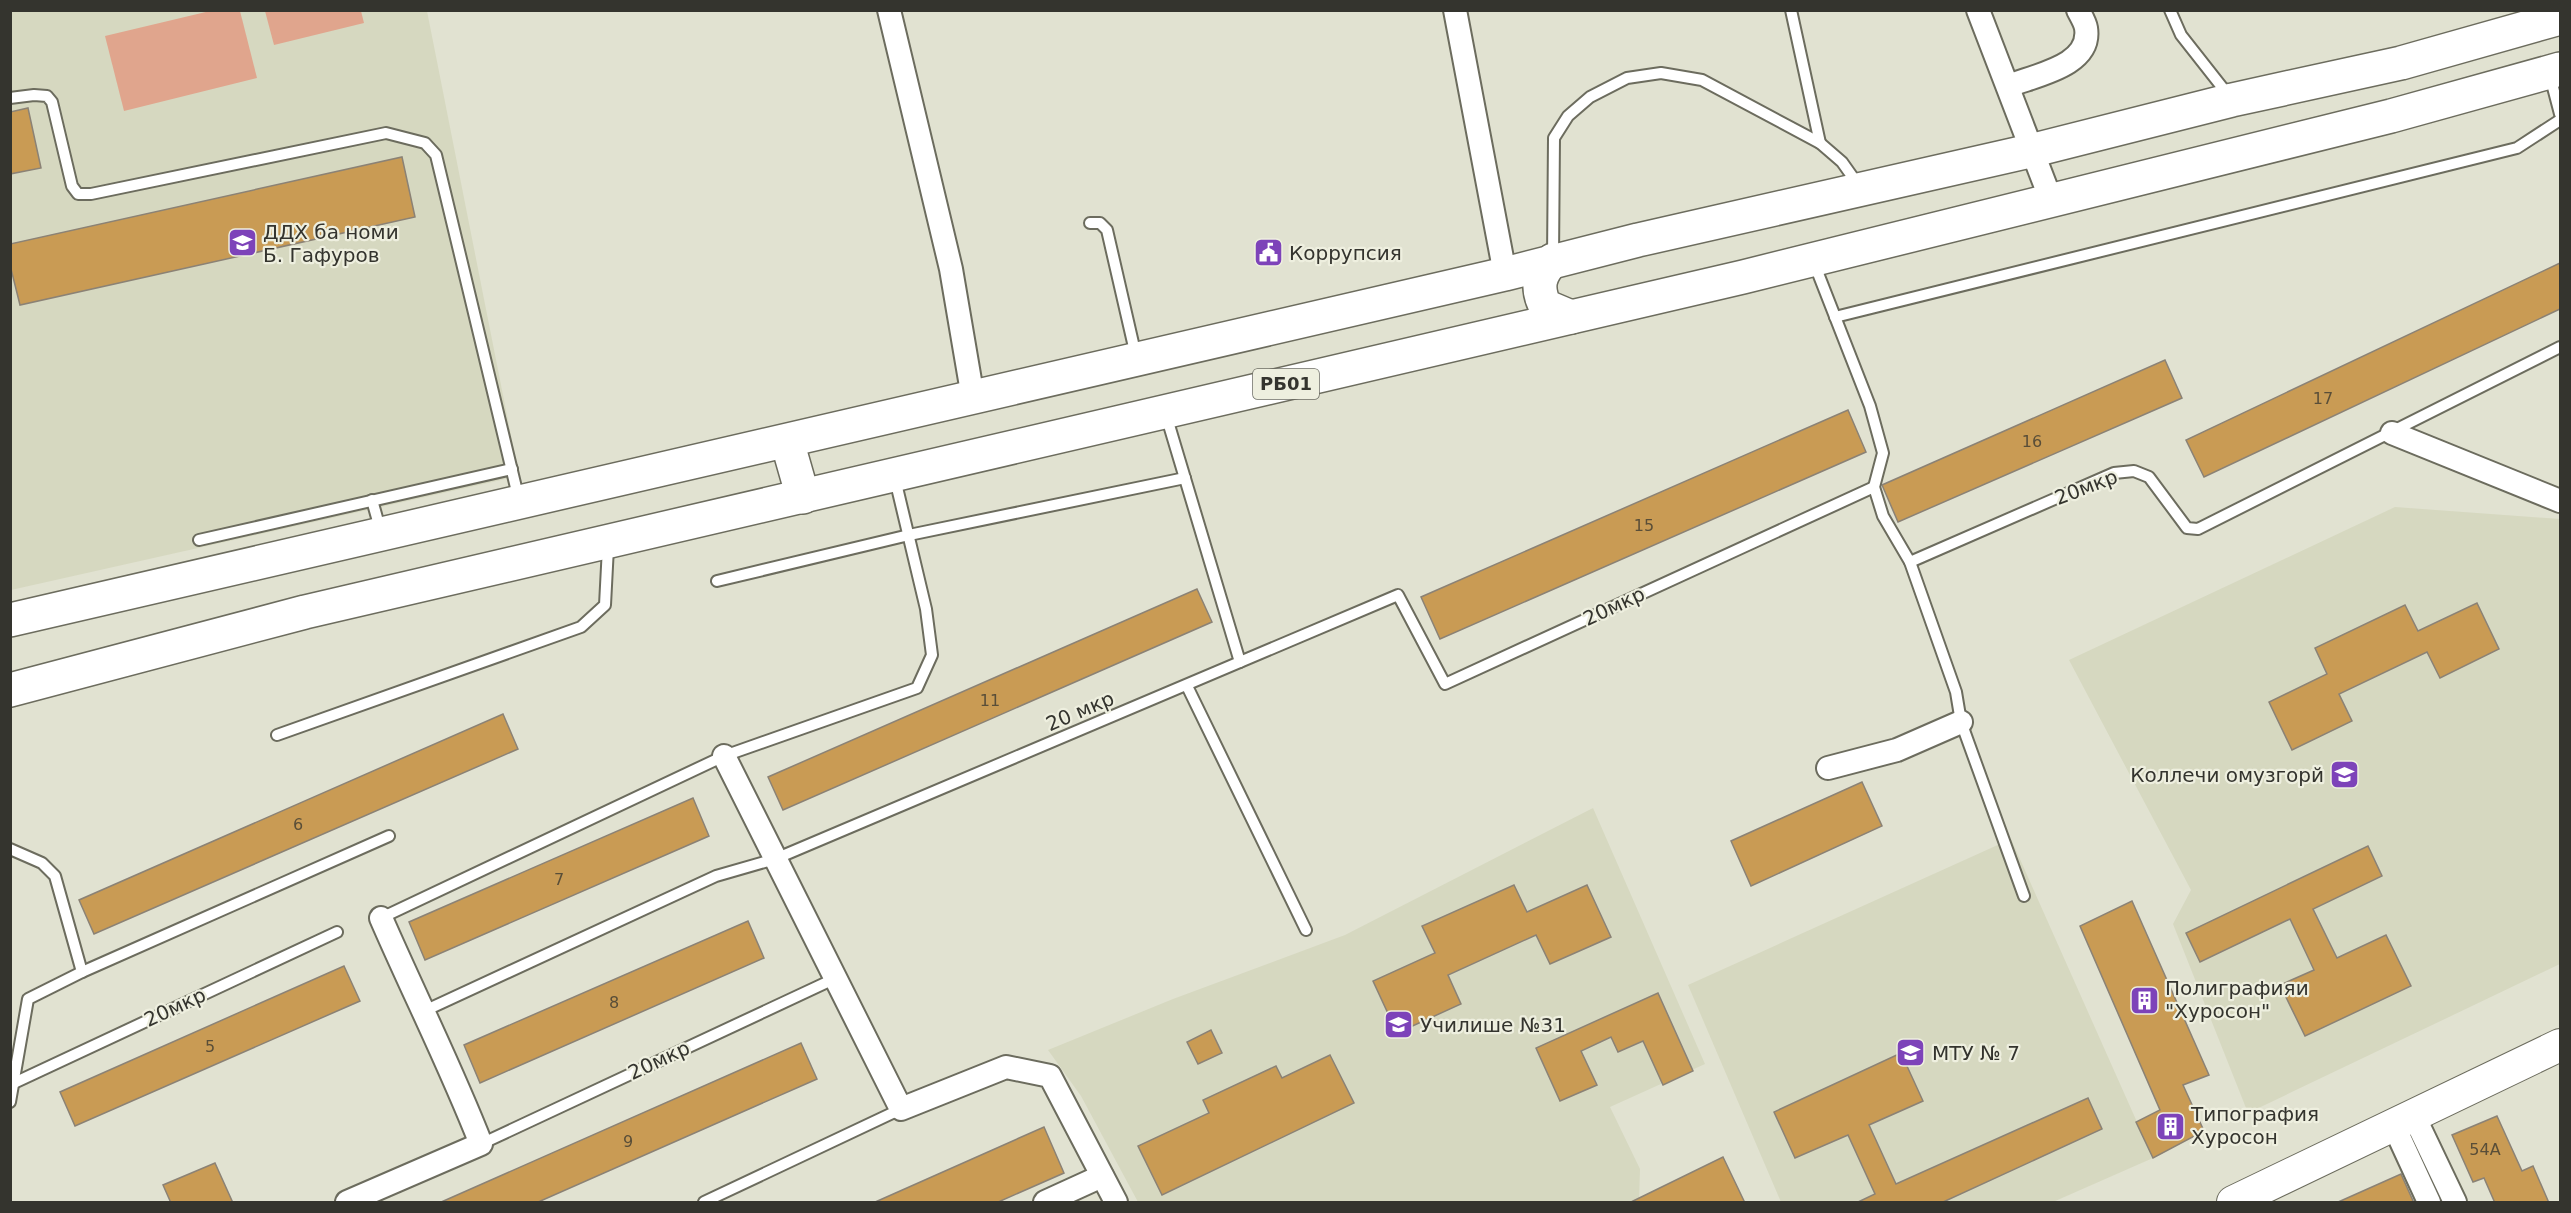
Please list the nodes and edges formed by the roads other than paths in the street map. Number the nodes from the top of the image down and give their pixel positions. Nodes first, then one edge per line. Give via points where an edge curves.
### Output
1 (889, 10) edge
2 (1455, 10) edge
3 (1791, 10) edge
4 (1978, 10) edge
5 (2078, 10) edge
6 (2170, 10) edge
7 (2560, 18) edge
8 (2555, 71) edge
9 (2008, 86) junction
10 (10, 98) edge
11 (2232, 100) junction
12 (2560, 114) edge
13 (2560, 120) edge
14 (1820, 143) junction
15 (2034, 150) junction
16 (1861, 189) junction
17 (2051, 200) junction
18 (1090, 223) dead end
19 (1553, 260) junction
20 (1813, 260) junction
21 (1505, 274) junction
22 (1570, 317) junction
23 (1835, 317) junction
24 (1516, 330) junction
25 (2560, 347) edge
26 (1136, 360) junction
27 (973, 398) junction
28 (1165, 412) junction
29 (2392, 432) junction
30 (787, 441) junction
31 (512, 469) junction
32 (894, 474) junction
33 (1185, 478) junction
34 (1874, 487) junction
35 (802, 497) junction
36 (372, 500) junction
37 (2560, 501) edge
38 (520, 503) junction
39 (382, 535) junction
40 (909, 536) junction
41 (199, 540) dead end
42 (608, 542) junction
43 (1910, 562) junction
44 (717, 581) dead end
45 (1398, 595) joint
46 (10, 620) edge
47 (1240, 662) junction
48 (1187, 686) junction
49 (10, 690) edge
50 (1961, 722) junction
51 (277, 735) dead end
52 (724, 756) junction
53 (1828, 768) dead end
54 (389, 836) dead end
55 (10, 849) edge
56 (775, 859) junction
57 (2024, 896) dead end
58 (381, 918) joint
59 (1306, 930) dead end
60 (337, 932) dead end
61 (82, 972) junction
62 (836, 977) junction
63 (422, 1011) junction
64 (2560, 1045) edge
65 (14, 1083) junction
66 (10, 1102) edge
67 (901, 1109) junction
68 (2404, 1121) junction
69 (482, 1143) junction
70 (1102, 1176) junction
71 (347, 1203) edge
72 (704, 1203) edge
73 (1045, 1203) edge
74 (1116, 1203) edge
75 (2233, 1203) edge
76 (2429, 1203) edge
77 (2455, 1203) edge

1 - 27 street via 951,268
2 - 21 street
3 - 14 lane
4 - 9 street
5 - 9 street via 2086,27 2084,50 2073,61
6 - 11 lane via 2181,35
7 - 11 highway via 2401,63
8 - 12 lane
8 - 17 highway, РБ01
9 - 15 street
10 - 31 lane via 34,94 47,96 52,102 72,186 78,194 386,133 425,143 436,155
11 - 15 highway
13 - 23 lane via 2517,148
14 - 16 lane via 1842,162
14 - 19 lane via 1702,80 1661,73 1627,78 1590,97 1568,116 1554,138
15 - 16 highway
15 - 17 street
16 - 19 highway
17 - 20 highway, РБ01
18 - 26 lane via 1100,223 1107,230
19 - 21 highway
19 - 22 highway via 1539,279 1539,294 1545,306
20 - 22 highway, РБ01
20 - 23 lane
21 - 24 highway via 1521,283 1530,303 1527,317
21 - 26 highway
22 - 24 highway, РБ01
23 - 34 lane via 1870,406 1883,453
24 - 28 highway, РБ01
25 - 29 lane, 20мкр
26 - 27 highway
27 - 30 highway
28 - 32 highway, РБ01
28 - 33 lane
29 - 37 street
29 - 43 lane, 20мкр via 2198,529 2187,528 2150,477 2134,471 2114,473
30 - 35 highway
30 - 38 highway
31 - 36 lane
31 - 38 lane
32 - 35 highway, РБ01
32 - 40 lane
33 - 40 lane
33 - 47 lane
34 - 43 lane via 1882,516
34 - 45 lane, 20мкр via 1445,684
35 - 42 highway, РБ01
36 - 39 lane
36 - 41 lane
38 - 39 highway
39 - 46 highway
40 - 44 lane
40 - 52 lane via 932,655 917,688
42 - 49 highway, РБ01 via 305,612
42 - 51 lane via 605,605 581,627
43 - 50 lane via 1956,692
45 - 47 lane, 20 мкр
47 - 48 lane, 20 мкр
48 - 56 lane, 20 мкр
48 - 59 lane
50 - 53 street via 1897,750
50 - 57 lane
52 - 56 street
52 - 58 lane
54 - 61 lane
55 - 61 lane via 42,863 55,876
56 - 62 street
56 - 63 lane via 716,876
58 - 63 street
60 - 65 lane, 20мкр
61 - 65 lane via 28,999
62 - 67 street
62 - 69 lane, 20мкр
63 - 69 street
64 - 68 main road
65 - 66 lane
67 - 70 street via 1006,1067 1050,1076
67 - 72 lane
68 - 75 main road
68 - 76 street
68 - 77 street
69 - 71 street, 20мкр
70 - 73 street
70 - 74 street

